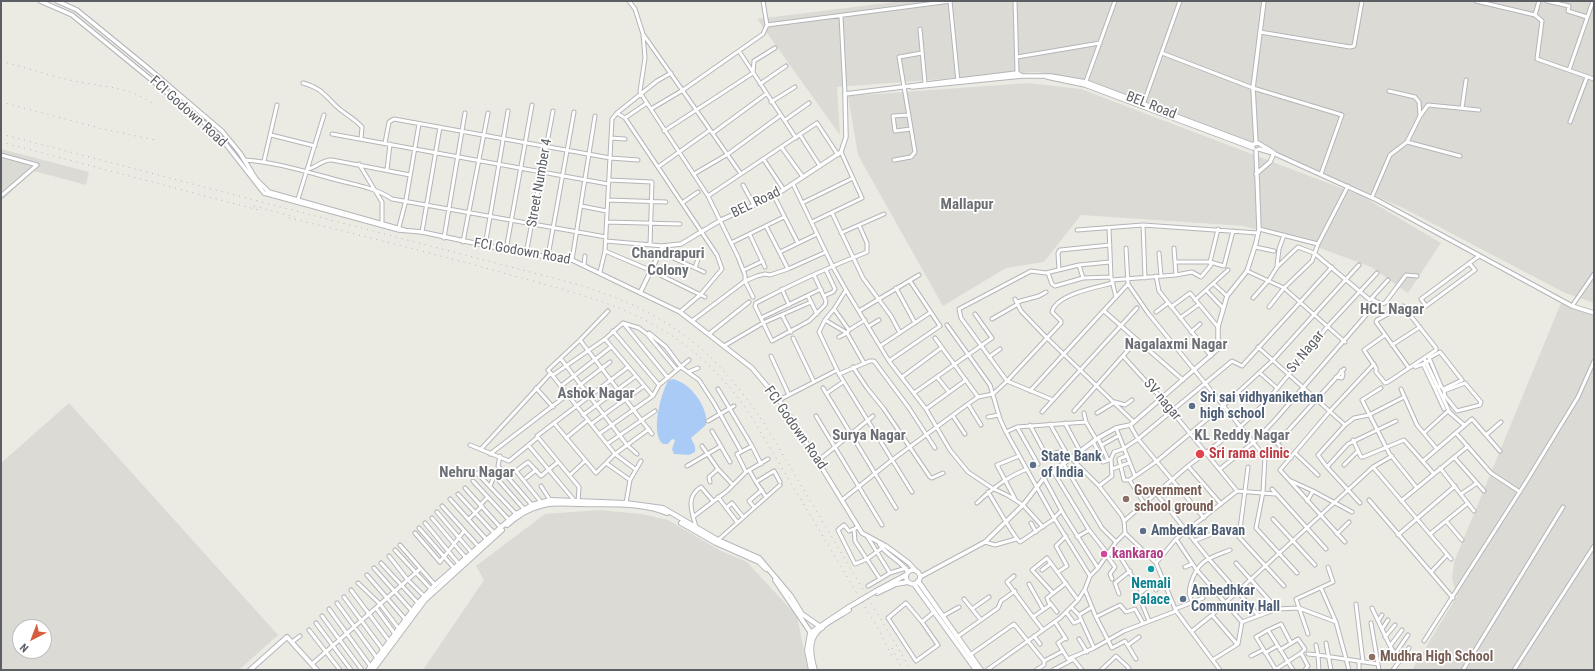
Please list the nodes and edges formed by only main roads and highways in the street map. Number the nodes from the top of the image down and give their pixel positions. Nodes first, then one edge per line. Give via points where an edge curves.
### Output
1 (577, 502) junction
2 (907, 572) junction
3 (919, 579) junction
4 (908, 582) junction
5 (914, 584) junction
6 (876, 592) junction
7 (935, 610) junction
8 (821, 627) junction
9 (811, 634) junction
10 (371, 669) edge
11 (974, 669) edge
12 (250, 670) edge
13 (317, 670) edge
14 (811, 670) edge
15 (815, 670) edge
16 (982, 670) edge

1 - 8 main road via 626,503 663,508 696,529 764,562 802,614
1 - 9 main road via 662,511 716,543 759,562 788,598
1 - 10 main road via 539,506 510,522 425,600
1 - 10 main road via 550,500 532,505 516,514 424,596
2 - 3 main road via 916,571
2 - 4 main road
2 - 6 main road
3 - 5 main road
3 - 7 main road
4 - 5 main road
4 - 6 main road
5 - 7 main road
6 - 8 main road, bridge
7 - 11 main road
7 - 16 main road via 943,616
8 - 9 main road
9 - 14 main road via 807,650
9 - 15 main road via 810,650
12 - 13 main road via 287,637

